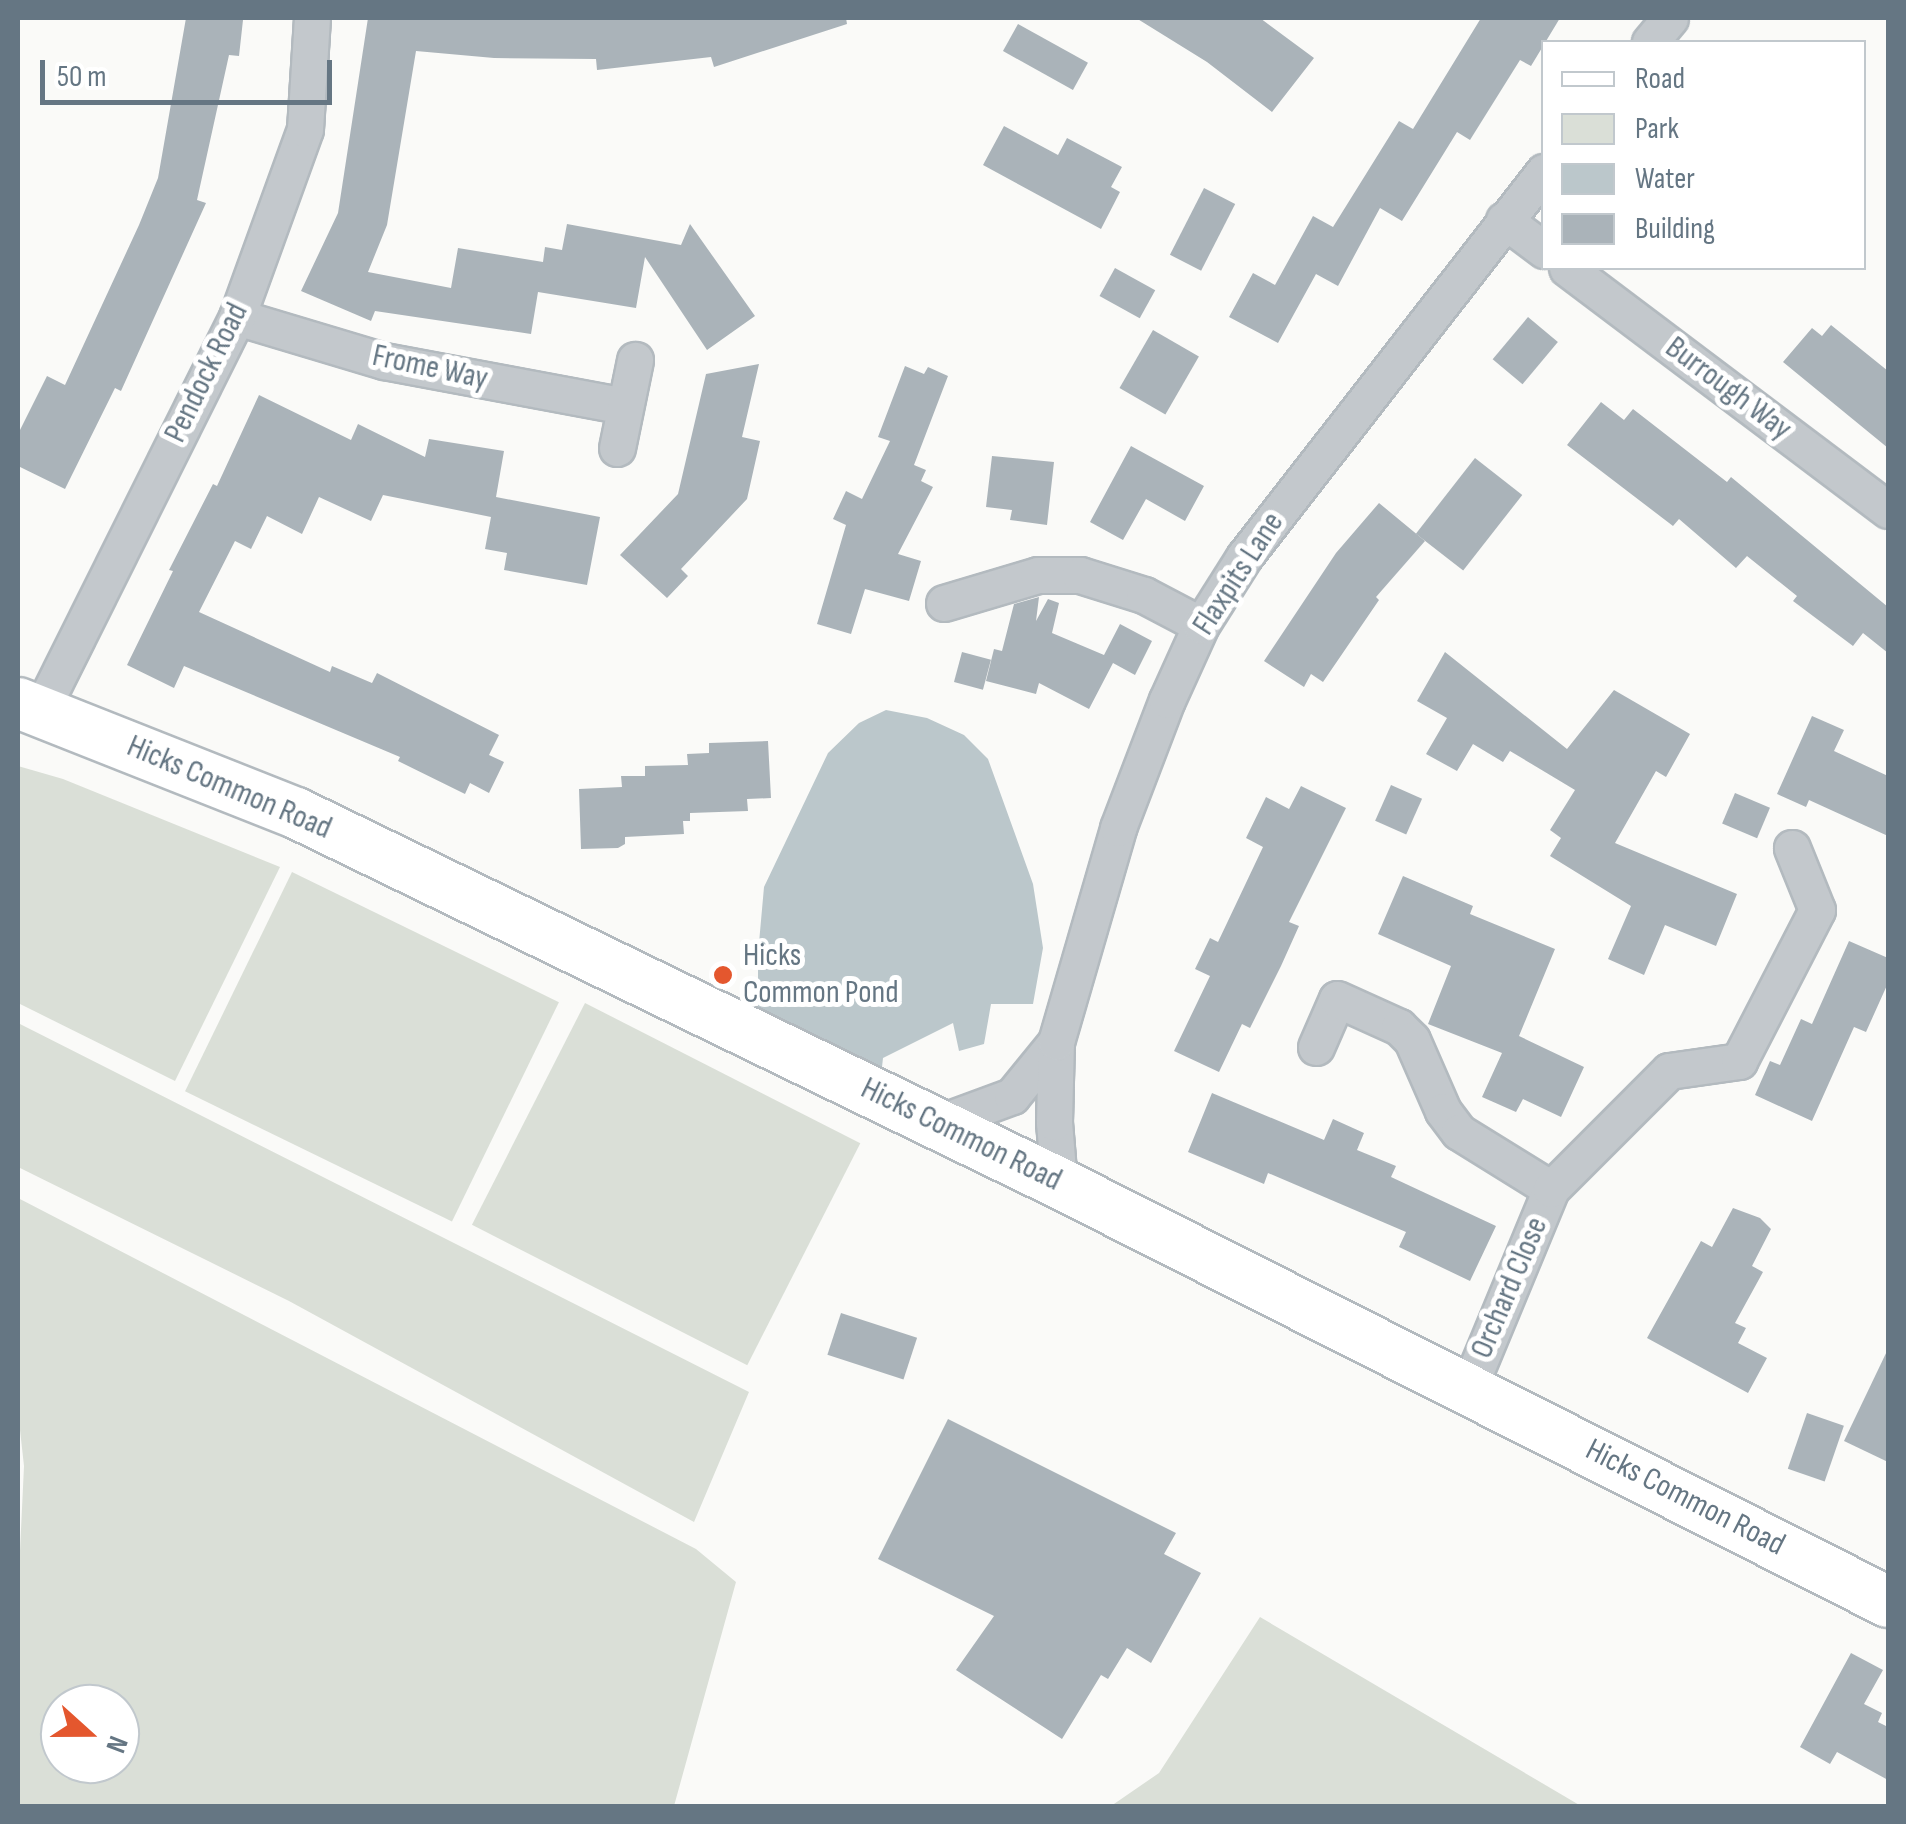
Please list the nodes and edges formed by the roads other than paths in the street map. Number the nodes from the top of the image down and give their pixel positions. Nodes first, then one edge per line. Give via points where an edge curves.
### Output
1 (312, 18) edge
2 (1670, 18) edge
3 (1652, 40) edge
4 (1541, 176) edge
5 (1504, 220) junction
6 (1541, 248) edge
7 (1570, 270) edge
8 (237, 317) junction
9 (635, 360) dead end
10 (625, 406) junction
11 (617, 448) dead end
12 (1888, 510) edge
13 (944, 604) dead end
14 (1201, 625) junction
15 (29, 706) edge
16 (1792, 848) dead end
17 (1056, 1042) junction
18 (1316, 1047) dead end
19 (936, 1124) junction
20 (1059, 1183) junction
21 (1551, 1189) junction
22 (1469, 1387) junction
23 (1888, 1602) edge

1 - 8 street, Pendock Road via 305,129
2 - 3 street
4 - 5 street, Flaxpits Lane
5 - 6 street
5 - 14 street, Flaxpits Lane via 1244,558
7 - 12 street, Burrough Way
8 - 10 street, Frome Way via 384,361
8 - 15 street, Pendock Road
9 - 10 street
10 - 11 street
13 - 14 street via 1038,575 1080,575 1144,595
14 - 17 street, Flaxpits Lane via 1124,812
15 - 19 street, Hicks Common Road via 296,813
16 - 21 street, Orchard Close via 1817,910 1739,1061 1669,1071
17 - 19 street, Flaxpits Lane via 1012,1096
17 - 20 street, Flaxpits Lane
18 - 21 street, Orchard Close via 1337,999 1399,1026 1459,1132
19 - 20 street, Hicks Common Road
20 - 22 street, Hicks Common Road
21 - 22 street, Orchard Close
22 - 23 street, Hicks Common Road

